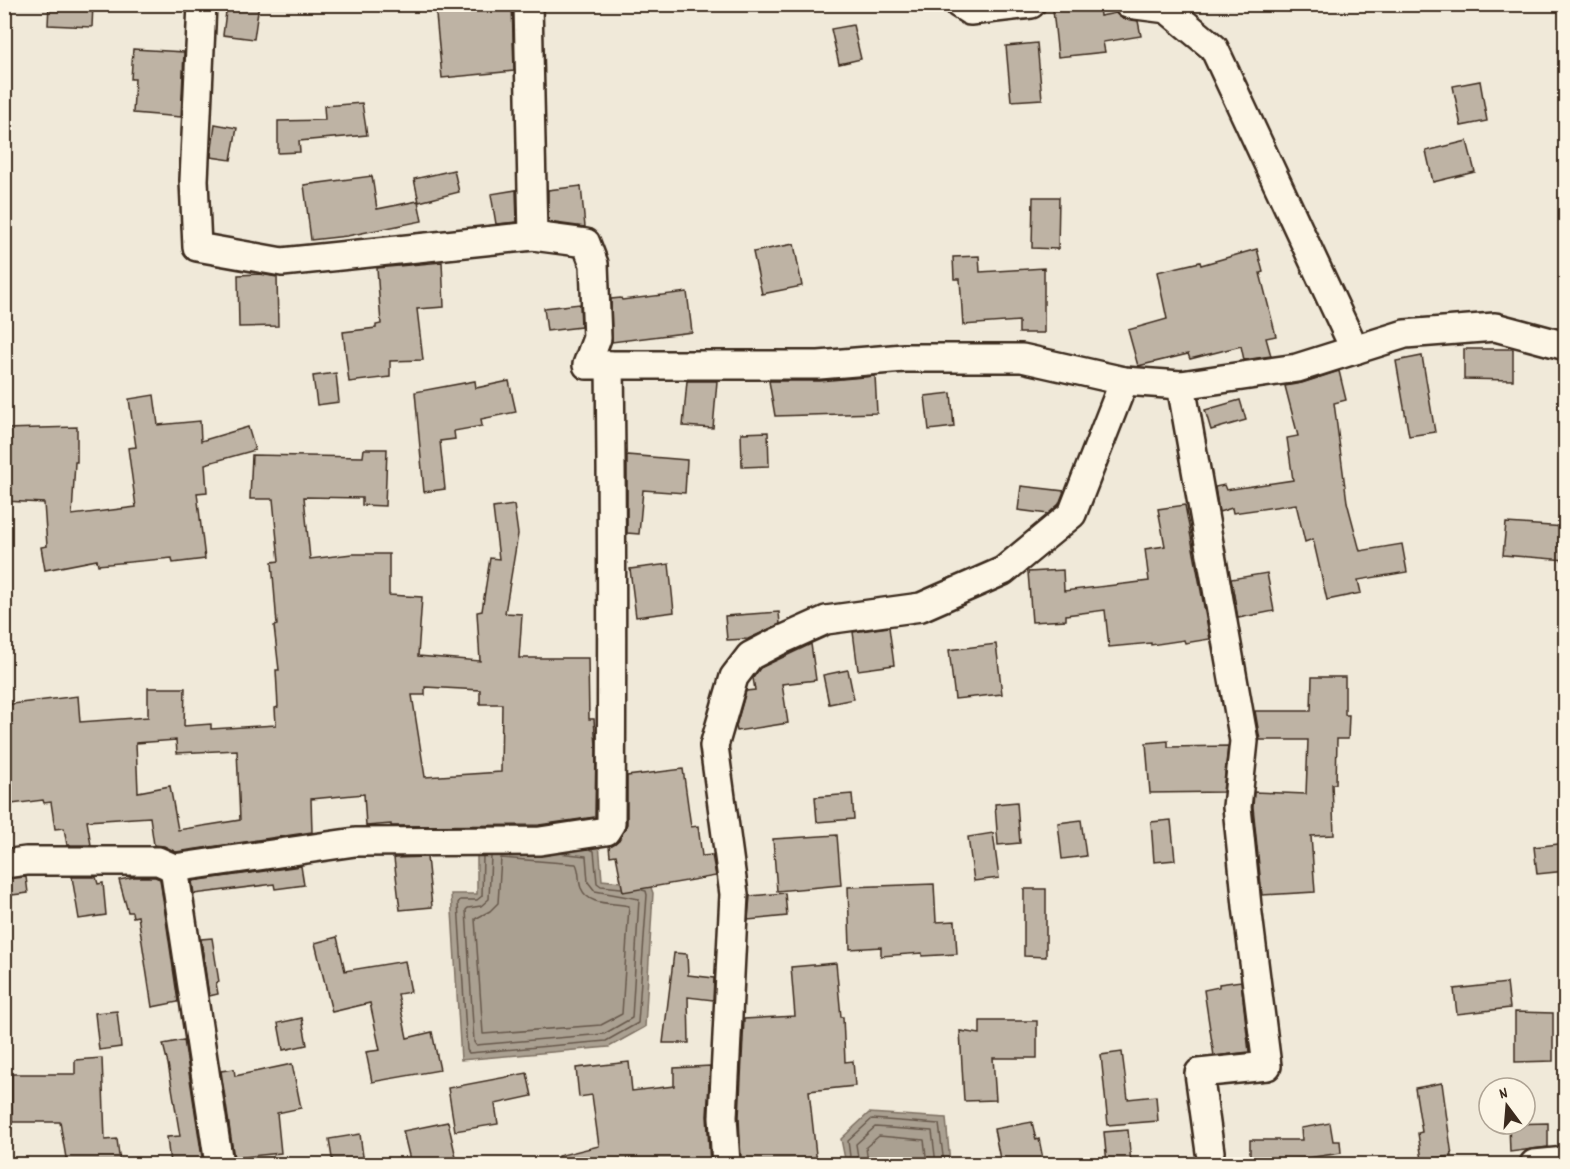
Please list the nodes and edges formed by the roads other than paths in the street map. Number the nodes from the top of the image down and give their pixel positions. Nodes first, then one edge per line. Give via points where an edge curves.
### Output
1 (202, 4) edge
2 (528, 4) edge
3 (959, 4) edge
4 (1031, 4) edge
5 (1128, 4) edge
6 (533, 236) junction
7 (1566, 346) edge
8 (1355, 350) junction
9 (610, 365) junction
10 (1124, 381) junction
11 (1181, 386) junction
12 (4, 864) edge
13 (174, 868) junction
14 (1210, 1152) dead end
15 (1566, 1161) edge
16 (219, 1164) edge
17 (726, 1164) edge
18 (1534, 1164) edge

1 - 6 street via 194,180 197,247 282,262
2 - 6 street
3 - 4 street via 970,11
5 - 8 street via 1167,9 1214,48
6 - 9 street via 586,243 594,264 597,338 587,365
7 - 8 street via 1495,327 1405,333
8 - 11 street via 1297,368
9 - 10 street via 819,365 904,357 1022,358
9 - 13 street via 611,823 606,831 540,841 355,842
10 - 11 street
10 - 17 street via 1072,514 1003,571 921,608 826,620 750,656 734,677 714,746 734,894 723,1117
11 - 14 street via 1244,741 1237,807 1267,1066 1199,1074
12 - 13 street via 158,861
13 - 16 street
15 - 18 street

